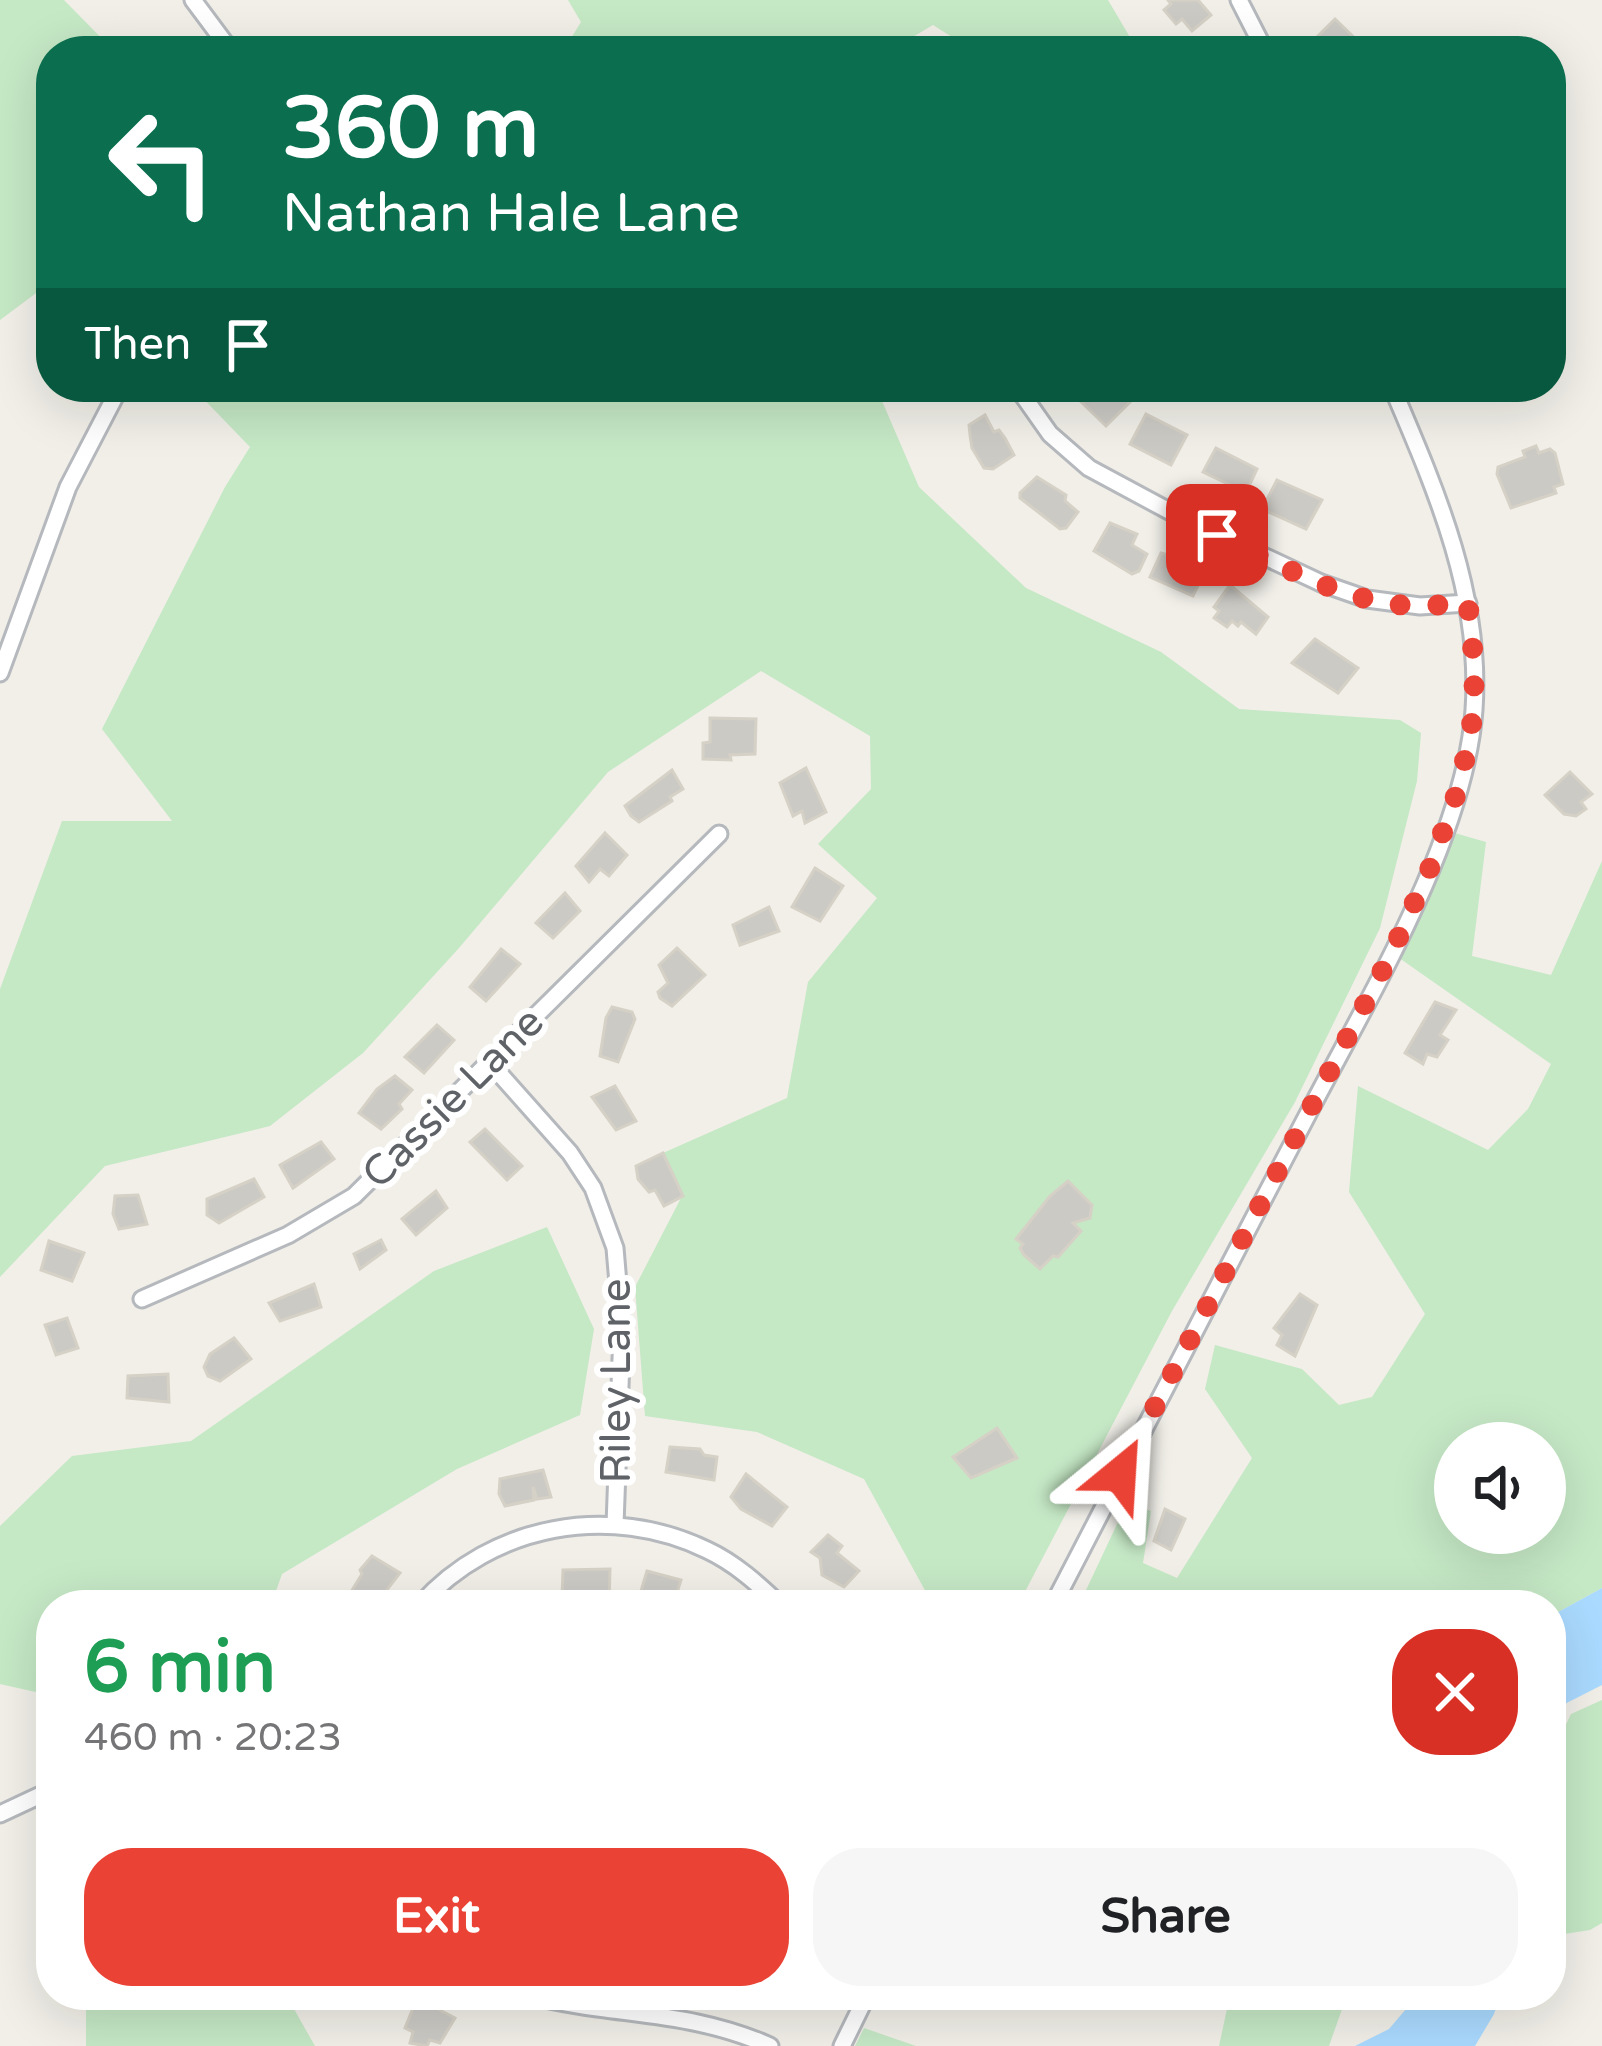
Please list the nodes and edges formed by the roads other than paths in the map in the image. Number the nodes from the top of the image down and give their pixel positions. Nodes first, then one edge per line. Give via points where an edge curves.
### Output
1 (193, 0) edge
2 (1239, 0) edge
3 (220, 36) edge
4 (1257, 36) edge
5 (112, 402) edge
6 (1028, 402) edge
7 (1398, 402) edge
8 (1468, 603) junction
9 (0, 673) edge
10 (719, 833) dead end
11 (490, 1064) junction
12 (142, 1298) dead end
13 (614, 1525) junction
14 (436, 1590) edge
15 (764, 1590) edge
16 (1061, 1590) edge
17 (36, 1797) edge
18 (0, 1814) edge
19 (608, 2010) edge
20 (860, 2010) edge
21 (770, 2046) edge
22 (842, 2046) edge

1 - 3 street
2 - 4 street
5 - 9 street via 68,487
6 - 8 street via 1089,468 1321,583 1420,606
7 - 8 street
8 - 16 street via 1471,734 1430,868
10 - 11 street, Cassie Lane
11 - 12 street, Cassie Lane via 381,1172 324,1216
11 - 13 street, Riley Lane via 570,1153 615,1248 622,1331
13 - 14 street via 556,1528 500,1545
13 - 15 street via 711,1552
17 - 18 street
19 - 21 street via 714,2024
20 - 22 street

